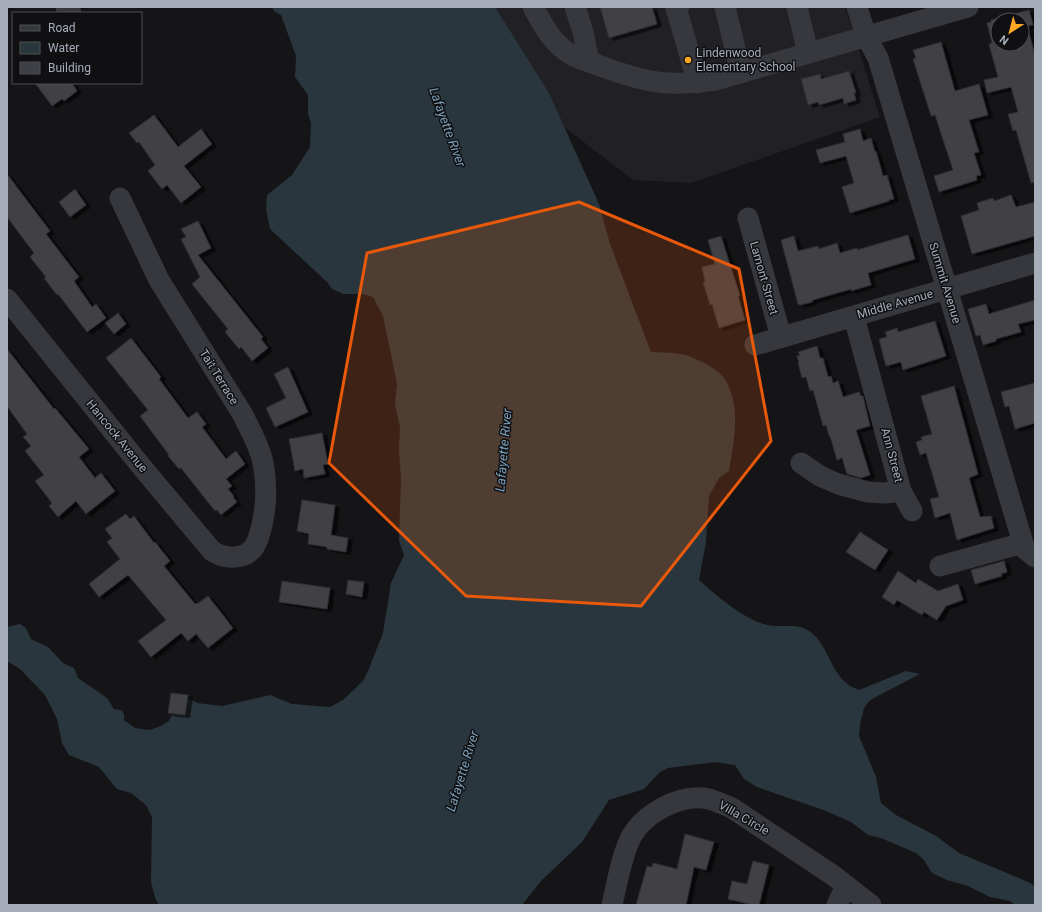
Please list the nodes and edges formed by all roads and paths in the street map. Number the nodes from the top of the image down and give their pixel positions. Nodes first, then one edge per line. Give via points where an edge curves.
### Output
1 (533, 7) edge
2 (575, 7) edge
3 (679, 7) edge
4 (726, 7) edge
5 (797, 7) edge
6 (857, 7) edge
7 (968, 7) edge
8 (866, 36) junction
9 (808, 53) junction
10 (589, 62) junction
11 (741, 73) junction
12 (698, 83) junction
13 (120, 198) dead end
14 (748, 218) dead end
15 (1035, 263) edge
16 (947, 289) junction
17 (7, 299) edge
18 (854, 317) junction
19 (781, 337) junction
20 (755, 345) dead end
21 (801, 463) dead end
22 (901, 491) junction
23 (912, 511) dead end
24 (1029, 550) edge
25 (236, 558) joint
26 (940, 566) dead end
27 (846, 885) junction
28 (612, 905) edge
29 (837, 905) edge
30 (871, 905) edge

1 - 10 street via 550,36 560,47
2 - 10 street
3 - 12 street via 676,8
4 - 11 street
5 - 9 street
6 - 8 street, Summit Avenue
7 - 8 street
8 - 9 street
8 - 16 street, Summit Avenue via 878,58
9 - 11 street
10 - 12 street via 649,81
11 - 12 street
13 - 25 street, Tait Terrace via 159,280 243,415 263,462 266,487 258,541 251,550
14 - 19 street, Lamont Street
15 - 16 street, Middle Avenue
16 - 18 street, Middle Avenue
16 - 24 street, Summit Avenue
17 - 25 street, Hancock Avenue via 212,551
18 - 19 street, Middle Avenue
18 - 22 street, Ann Street
19 - 20 street, Middle Avenue
21 - 22 street, Ann Street via 838,484 868,492
22 - 23 street
24 - 26 street
27 - 28 street, Villa Circle via 732,808 718,801 687,799 666,806 638,827 631,838 621,867
27 - 29 street
27 - 30 street, Villa Circle

